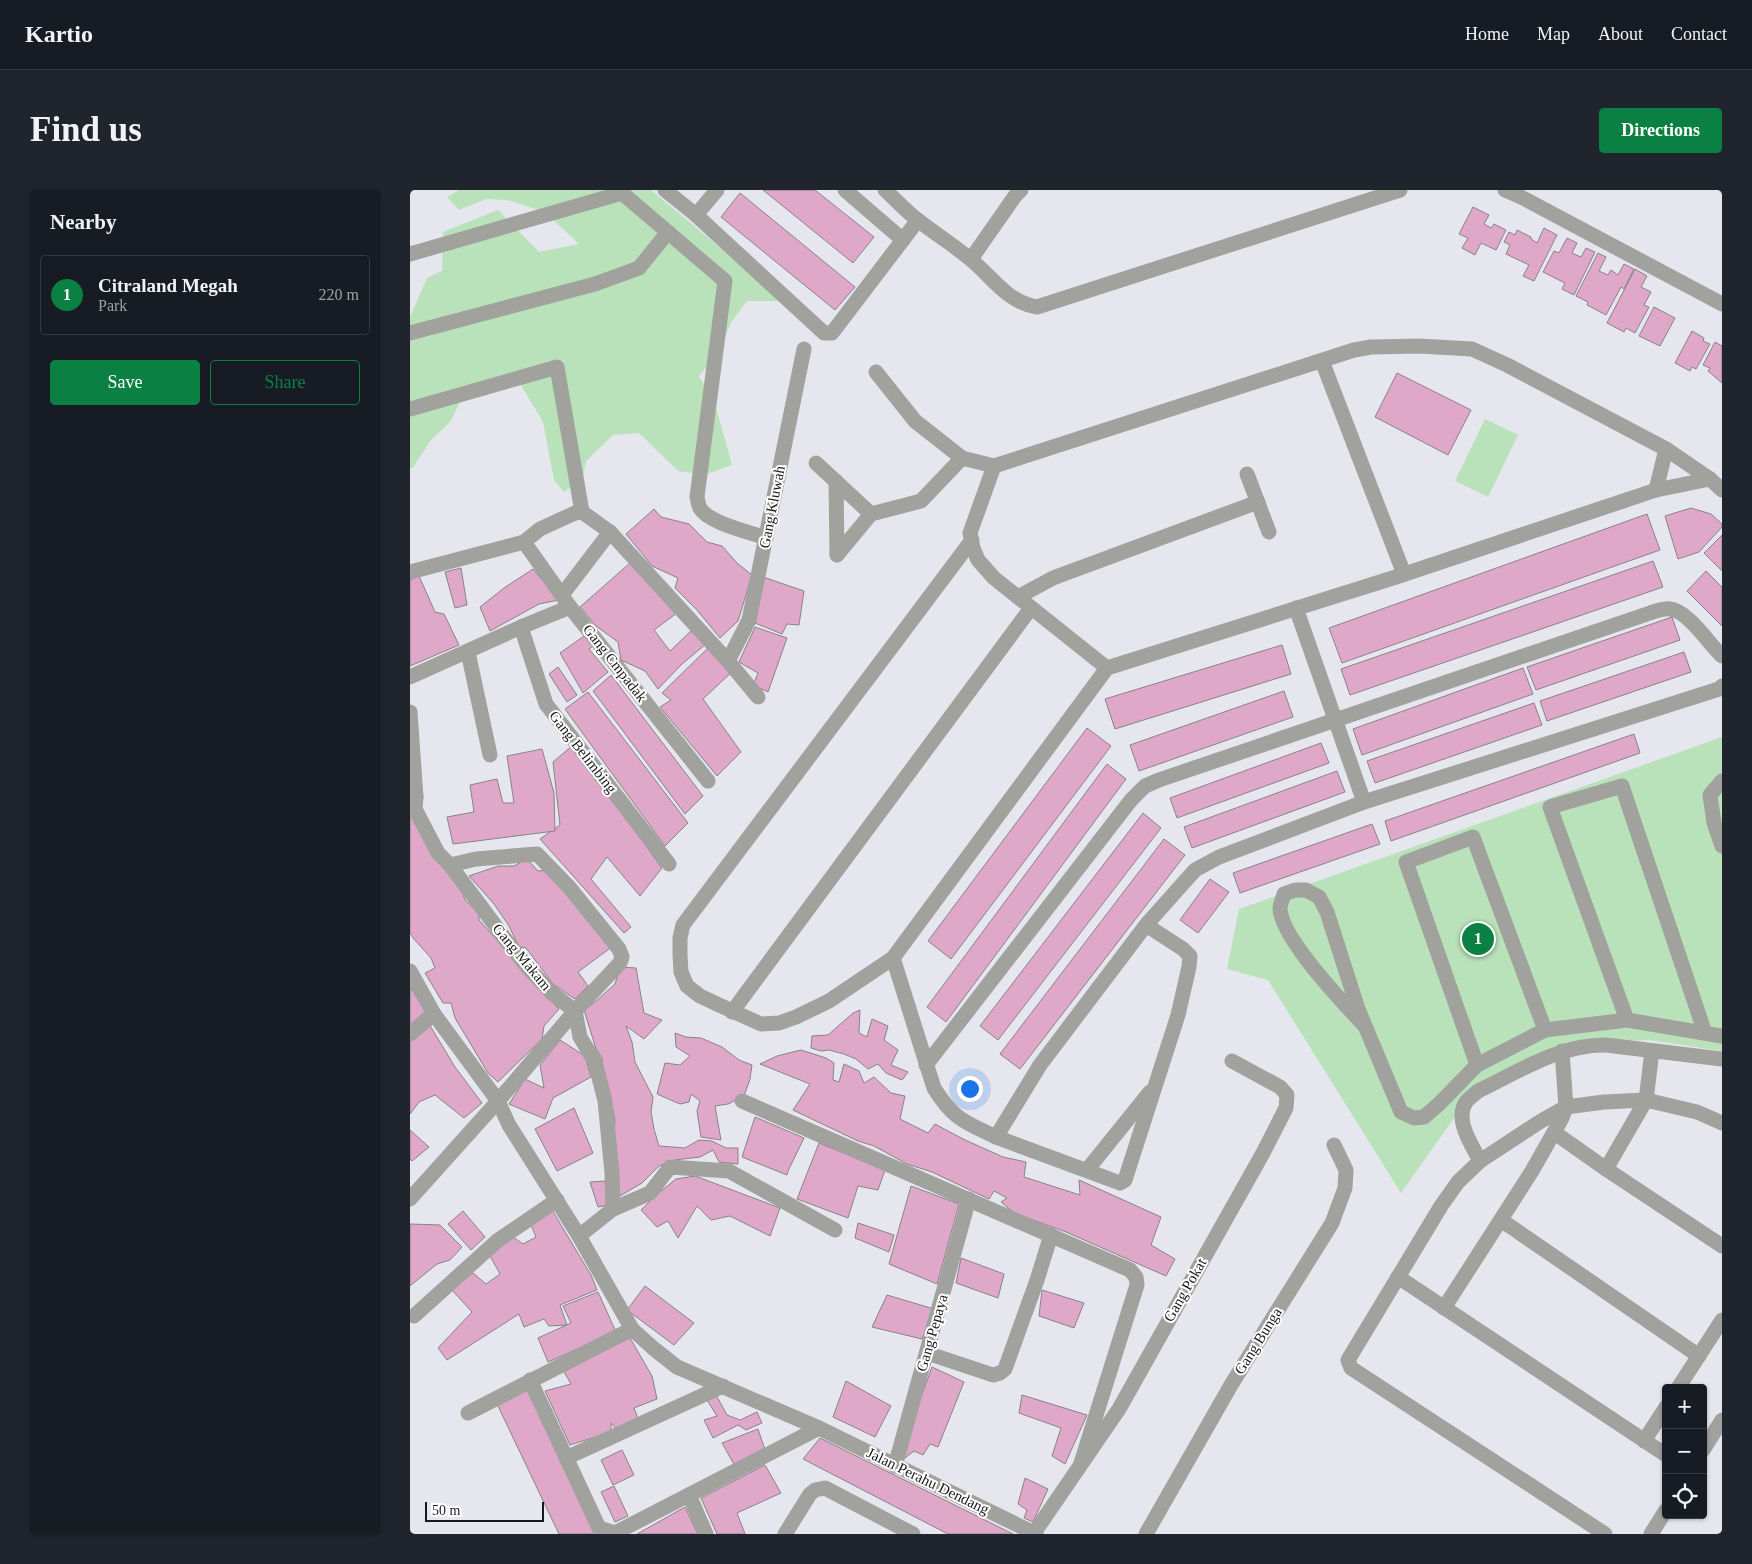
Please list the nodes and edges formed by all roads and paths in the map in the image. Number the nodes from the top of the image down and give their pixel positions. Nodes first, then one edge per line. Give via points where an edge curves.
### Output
1 (665, 190) edge
2 (717, 190) edge
3 (845, 190) edge
4 (885, 190) edge
5 (1021, 190) edge
6 (1400, 190) edge
7 (1505, 190) edge
8 (1523, 194) edge
9 (696, 215) junction
10 (918, 220) junction
11 (668, 232) junction
12 (903, 240) junction
13 (410, 254) edge
14 (971, 259) junction
15 (1722, 304) edge
16 (410, 333) edge
17 (804, 349) dead end
18 (1322, 361) junction
19 (876, 372) dead end
20 (410, 409) edge
21 (1666, 449) junction
22 (962, 458) junction
23 (816, 463) dead end
24 (994, 466) junction
25 (1247, 474) dead end
26 (1710, 479) junction
27 (836, 481) junction
28 (1656, 490) junction
29 (1722, 490) edge
30 (1258, 502) junction
31 (582, 512) junction
32 (871, 514) junction
33 (610, 532) junction
34 (1269, 532) dead end
35 (766, 538) junction
36 (972, 540) junction
37 (524, 542) junction
38 (410, 572) edge
39 (1404, 574) junction
40 (1018, 598) junction
41 (566, 601) junction
42 (1031, 608) junction
43 (1296, 608) junction
44 (521, 627) junction
45 (468, 652) junction
46 (1722, 656) edge
47 (728, 661) junction
48 (1107, 668) junction
49 (410, 677) edge
50 (1722, 686) edge
51 (758, 697) dead end
52 (410, 712) edge
53 (1335, 720) junction
54 (490, 755) dead end
55 (708, 781) dead end
56 (1722, 781) edge
57 (413, 799) edge
58 (1364, 802) junction
59 (1722, 846) edge
60 (669, 864) dead end
61 (450, 865) junction
62 (1146, 925) junction
63 (893, 958) junction
64 (410, 971) edge
65 (575, 1010) junction
66 (732, 1012) junction
67 (434, 1014) junction
68 (1627, 1020) junction
69 (1365, 1026) junction
70 (1544, 1030) junction
71 (1705, 1033) junction
72 (410, 1034) edge
73 (1722, 1036) edge
74 (1562, 1051) junction
75 (1652, 1051) junction
76 (1722, 1059) edge
77 (1232, 1061) dead end
78 (1477, 1065) junction
79 (926, 1066) junction
80 (1156, 1085) junction
81 (1646, 1100) junction
82 (498, 1101) junction
83 (742, 1101) dead end
84 (1566, 1107) junction
85 (1722, 1123) edge
86 (1555, 1133) junction
87 (996, 1137) junction
88 (1334, 1145) dead end
89 (1480, 1161) junction
90 (1606, 1169) junction
91 (1087, 1170) junction
92 (410, 1199) edge
93 (969, 1199) junction
94 (557, 1200) junction
95 (613, 1209) junction
96 (1501, 1220) junction
97 (835, 1230) dead end
98 (1051, 1235) junction
99 (579, 1236) junction
100 (1722, 1246) edge
101 (1398, 1277) junction
102 (1444, 1308) junction
103 (414, 1316) dead end
104 (1722, 1320) edge
105 (632, 1329) junction
106 (927, 1353) junction
107 (1699, 1356) junction
108 (530, 1380) junction
109 (1681, 1384) edge
110 (723, 1386) junction
111 (1102, 1400) junction
112 (1119, 1409) junction
113 (468, 1412) dead end
114 (1662, 1413) edge
115 (1722, 1420) edge
116 (819, 1428) junction
117 (1644, 1441) junction
118 (1707, 1444) edge
119 (1662, 1452) edge
120 (566, 1458) junction
121 (1081, 1463) junction
122 (895, 1466) junction
123 (689, 1495) junction
124 (1662, 1516) edge
125 (706, 1534) edge
126 (785, 1534) edge
127 (911, 1534) edge
128 (1035, 1534) edge
129 (1146, 1534) edge
130 (1605, 1534) edge
131 (1651, 1534) edge

1 - 9 street
2 - 9 street
3 - 12 street
4 - 10 street
5 - 14 street
6 - 14 street via 1037,307 1016,301
7 - 8 street
8 - 15 street
9 - 12 street via 829,335
10 - 12 street
10 - 14 street
11 - 13 street via 622,193
11 - 16 street via 638,268 595,284
11 - 35 street via 725,281 697,496 700,508 706,516
17 - 35 street, Gang Kluwah
18 - 21 street via 1371,347 1472,349
18 - 24 street
18 - 39 street
19 - 22 street via 915,421
20 - 31 street via 557,367
21 - 26 street
21 - 28 street
22 - 24 street
22 - 32 street via 921,501
23 - 27 street
24 - 36 street via 970,533
25 - 30 street
26 - 28 street
26 - 29 street
27 - 32 street
27 - 32 street via 837,554
28 - 39 street
30 - 34 street
30 - 40 street via 1053,578
31 - 33 street
31 - 37 street via 540,529
33 - 41 street
33 - 47 street
35 - 47 street, Gang Kluwah via 749,620
36 - 40 street via 978,560
36 - 66 street via 683,925 681,972 687,986
37 - 38 street
37 - 41 street, Gang Cmpadak
39 - 43 street
40 - 42 street
41 - 44 street
41 - 55 street, Gang Cmpadak
42 - 48 street
42 - 66 street
43 - 48 street
43 - 53 street
44 - 45 street
44 - 60 street, Gang Belimbing via 546,704
45 - 49 street
45 - 54 street
46 - 53 street via 1700,630 1681,613 1670,609
47 - 51 street
48 - 63 street
50 - 58 street
52 - 57 street, Gang Makam
53 - 58 street
53 - 79 street via 1145,786 1124,808
56 - 59 street via 1710,795 1714,824
57 - 61 street, Gang Makam via 438,853
58 - 62 street via 1219,857 1195,870
61 - 65 street, Gang Makam via 530,969 552,993
61 - 65 street via 476,858 538,854 569,887 622,957
62 - 80 street via 1190,956 1178,1015
62 - 87 street via 1040,1065
63 - 66 street via 829,1001 796,1017 761,1024
63 - 79 street
64 - 67 street, Jalan Perahu Dendang
65 - 82 street
65 - 95 street via 580,1037 595,1062 605,1101
67 - 72 street
67 - 82 street, Jalan Perahu Dendang
68 - 70 street
68 - 71 street
68 - 71 street via 1550,807 1622,786
69 - 69 street via 1334,994 1288,931 1280,908 1284,894 1306,890 1319,897
69 - 78 street via 1401,1112 1414,1118 1424,1117
70 - 78 street
70 - 78 street via 1473,837 1406,862
71 - 73 street
74 - 75 street via 1594,1044
74 - 84 street
74 - 89 street via 1478,1091 1467,1100 1462,1119
75 - 76 street
75 - 81 street
77 - 112 street, Gang Pokat via 1280,1087 1288,1095 1286,1108
79 - 87 street via 944,1104 960,1120
80 - 91 street
80 - 91 street via 1125,1180 1120,1183
81 - 84 street
81 - 85 street via 1697,1112
81 - 90 street
82 - 92 street
82 - 94 street, Jalan Perahu Dendang via 509,1125
83 - 93 street
84 - 86 street
84 - 89 street
86 - 90 street
86 - 96 street
87 - 91 street
88 - 129 street, Gang Bunga via 1346,1170 1345,1188 1332,1223 1231,1385
89 - 101 street via 1452,1190
90 - 100 street
93 - 98 street
93 - 106 street, Gang Pepaya
94 - 99 street, Jalan Perahu Dendang
94 - 103 street via 497,1241
95 - 97 street via 650,1193 670,1167 730,1171
95 - 99 street
96 - 102 street
96 - 107 street
98 - 106 street via 1005,1369 992,1375
98 - 111 street via 1130,1270 1136,1277 1137,1285
99 - 105 street, Jalan Perahu Dendang
101 - 102 street
101 - 130 street via 1350,1355 1351,1368
102 - 117 street
104 - 107 street
105 - 108 street
105 - 110 street, Jalan Perahu Dendang via 677,1367
106 - 122 street, Gang Pepaya
107 - 109 street
108 - 113 street
108 - 120 street
110 - 116 street, Jalan Perahu Dendang
110 - 120 street
111 - 112 street
111 - 121 street
112 - 121 street, Gang Pokat
114 - 117 street
115 - 118 street
116 - 122 street, Jalan Perahu Dendang
116 - 123 street
117 - 119 street
120 - 123 street via 599,1528 608,1531 615,1533
121 - 128 street, Gang Pokat
122 - 128 street, Jalan Perahu Dendang
123 - 125 street
124 - 131 street
126 - 127 street via 810,1494 825,1488

